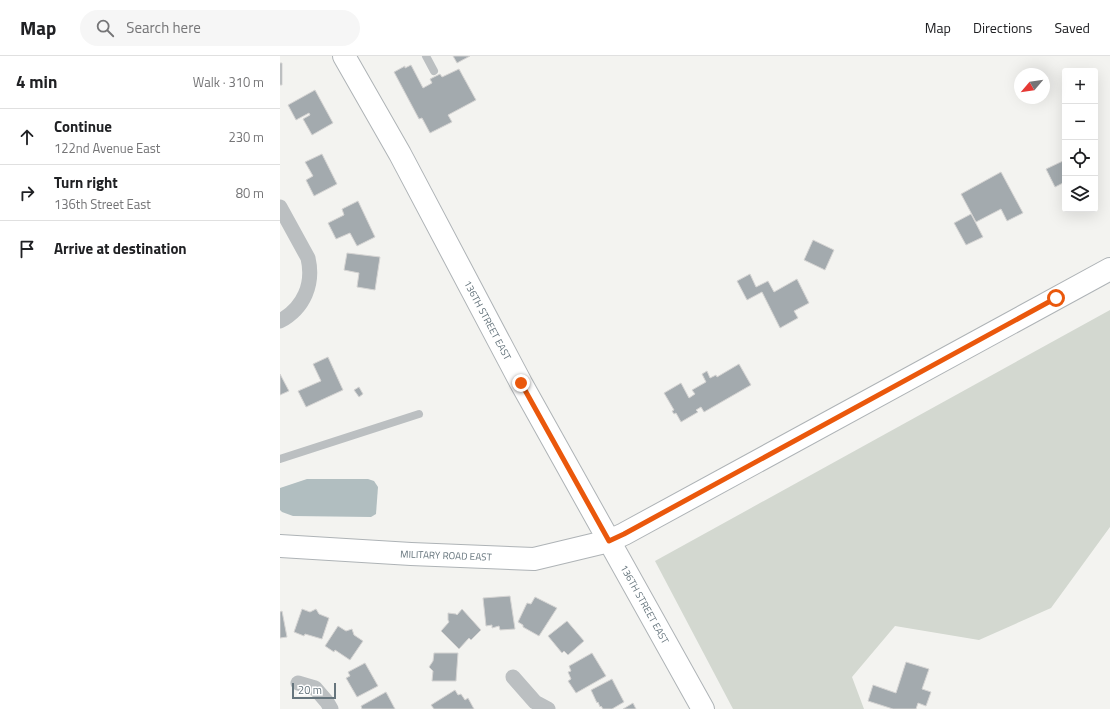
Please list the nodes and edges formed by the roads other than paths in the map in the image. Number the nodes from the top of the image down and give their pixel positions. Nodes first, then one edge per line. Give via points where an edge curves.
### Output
1 (344, 56) edge
2 (426, 56) edge
3 (434, 71) dead end
4 (280, 207) edge
5 (1110, 269) edge
6 (280, 321) edge
7 (419, 414) dead end
8 (280, 459) edge
9 (609, 541) junction
10 (280, 546) edge
11 (513, 677) dead end
12 (298, 683) dead end
13 (331, 709) edge
14 (548, 709) edge
15 (703, 709) edge

1 - 9 main road, 136TH STREET EAST via 400,154 521,383
2 - 3 lane
4 - 6 street via 310,266 310,280 303,301 295,311
5 - 9 main road, MILITARY ROAD EAST
7 - 8 lane
9 - 10 main road, MILITARY ROAD EAST via 534,559
9 - 15 main road, 136TH STREET EAST
11 - 14 street via 535,702
12 - 13 street via 315,688

